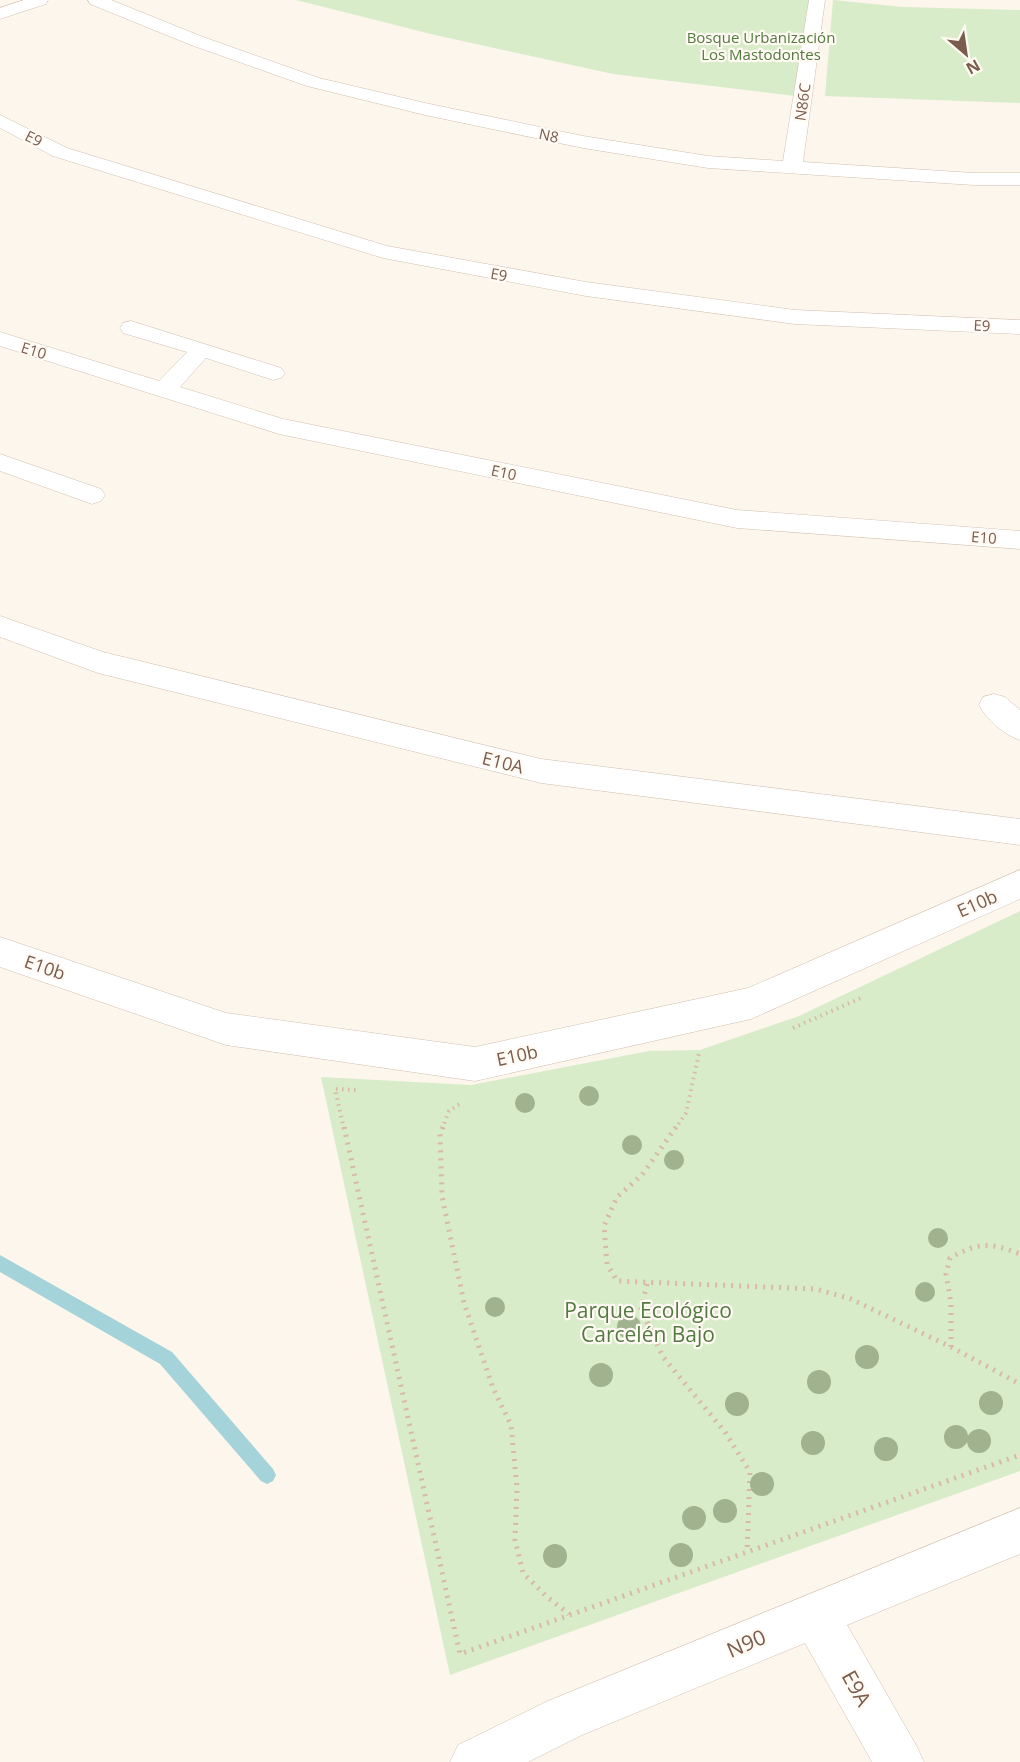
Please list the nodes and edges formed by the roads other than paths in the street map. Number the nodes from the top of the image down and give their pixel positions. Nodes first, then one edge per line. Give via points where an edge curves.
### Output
1 (40, 0) edge
2 (96, 0) edge
3 (817, 0) edge
4 (0, 14) edge
5 (0, 121) edge
6 (792, 169) junction
7 (1020, 179) edge
8 (1020, 327) edge
9 (130, 328) dead end
10 (0, 339) edge
11 (202, 349) junction
12 (273, 373) dead end
13 (164, 390) junction
14 (0, 462) edge
15 (92, 495) dead end
16 (1020, 540) edge
17 (0, 626) edge
18 (994, 705) dead end
19 (1020, 728) edge
20 (1020, 832) edge
21 (1020, 884) edge
22 (0, 952) edge
23 (1020, 1531) edge
24 (815, 1614) junction
25 (475, 1762) edge
26 (899, 1762) edge

1 - 4 street
2 - 6 street, N8 via 314,82 425,109 685,159
3 - 6 street, N86C
5 - 8 street, E9 via 60,152 383,252 586,289 795,316
6 - 7 street, N8
9 - 11 street
10 - 13 street, E10
11 - 12 street
11 - 13 street
13 - 16 street, E10 via 279,426 736,519
14 - 15 street
17 - 20 street, E10A via 98,662 541,771
18 - 19 street
21 - 22 street, E10b via 751,1003 476,1064 226,1029
23 - 24 street, N90
24 - 25 street, N90 via 565,1718
24 - 26 street, E9A

